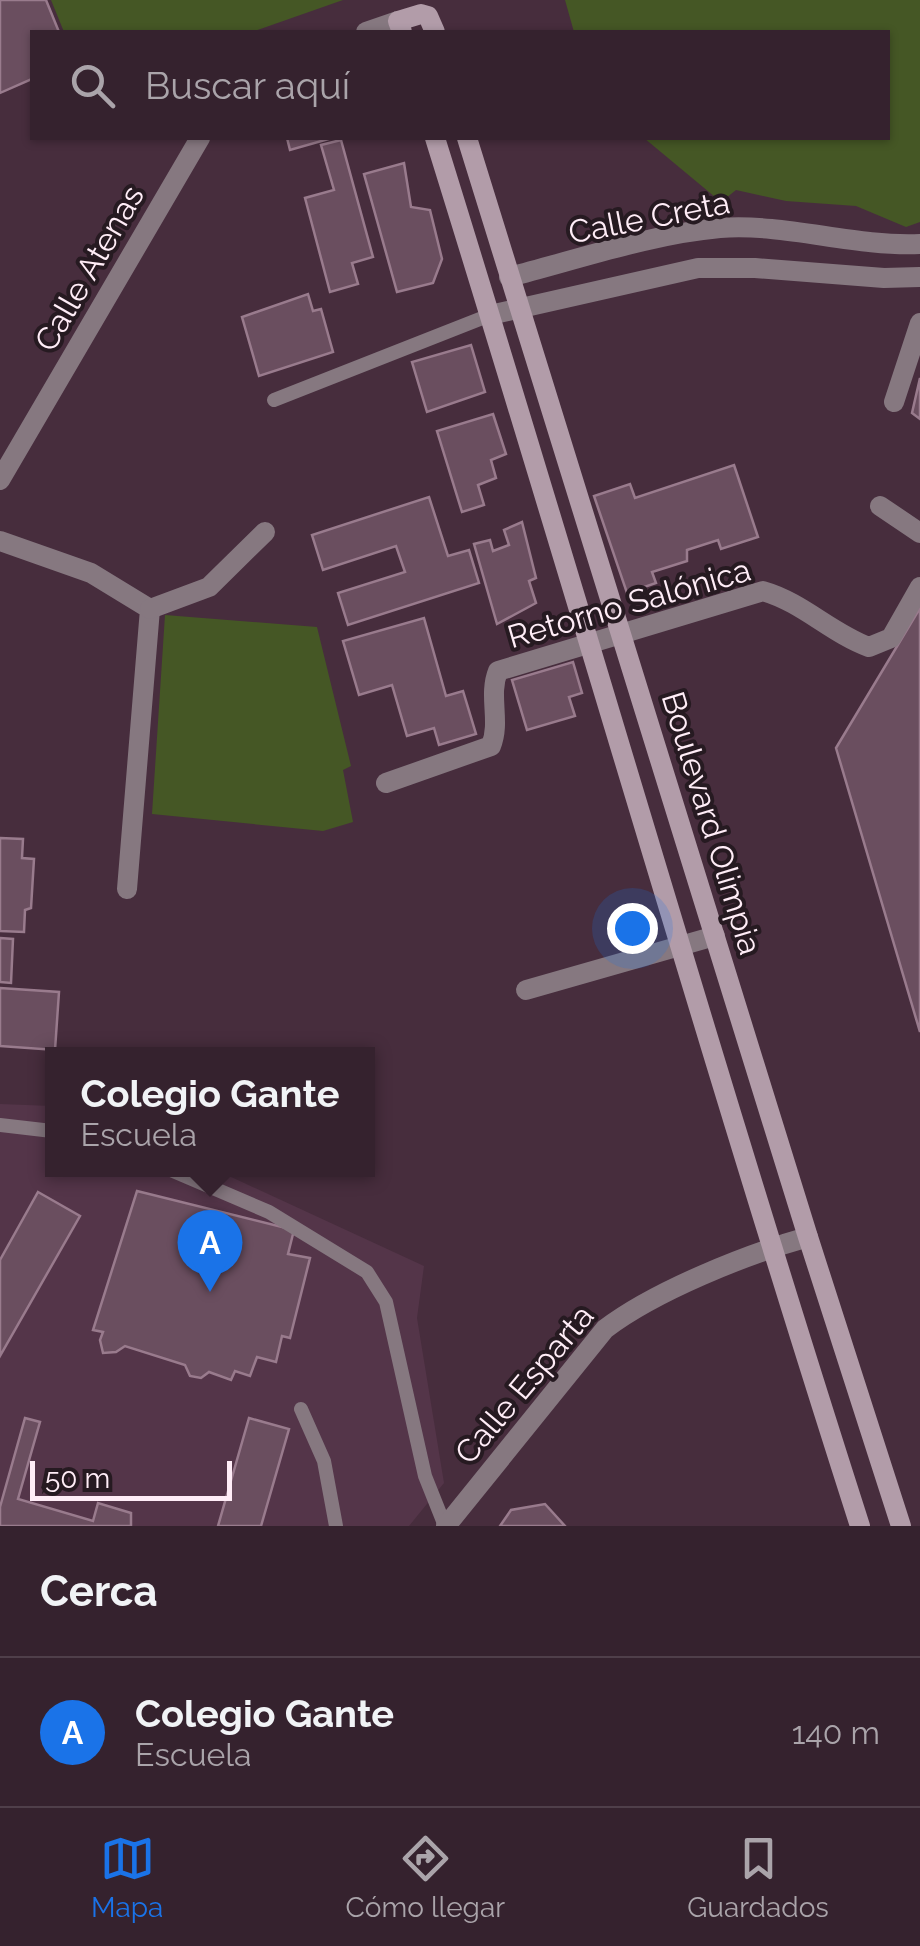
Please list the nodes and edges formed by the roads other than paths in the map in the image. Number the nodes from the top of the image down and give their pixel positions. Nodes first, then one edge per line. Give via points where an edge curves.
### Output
1 (400, 27) edge
2 (434, 30) edge
3 (199, 140) edge
4 (435, 140) edge
5 (468, 140) edge
6 (662, 240) junction
7 (920, 244) edge
8 (670, 274) junction
9 (920, 277) edge
10 (509, 278) junction
11 (518, 307) junction
12 (490, 315) junction
13 (920, 323) edge
14 (274, 400) dead end
15 (894, 402) dead end
16 (0, 480) edge
17 (880, 506) dead end
18 (264, 532) dead end
19 (920, 534) edge
20 (0, 542) edge
21 (920, 587) edge
22 (150, 609) junction
23 (622, 631) junction
24 (590, 641) junction
25 (386, 783) dead end
26 (127, 889) dead end
27 (715, 936) junction
28 (680, 946) junction
29 (526, 990) dead end
30 (0, 1125) edge
31 (45, 1130) edge
32 (187, 1177) edge
33 (808, 1237) junction
34 (770, 1248) junction
35 (301, 1408) dead end
36 (336, 1526) edge
37 (445, 1526) edge
38 (860, 1526) edge
39 (901, 1526) edge

1 - 2 street via 425,14
3 - 16 street, Calle Atenas
4 - 12 street, Boulevard Olimpia
5 - 10 street, Boulevard Olimpia
6 - 7 street, Calle Creta via 721,228
6 - 8 street
6 - 10 street, Calle Creta
8 - 9 street, Calle Creta via 742,268
8 - 11 street, Calle Creta
10 - 11 street, Boulevard Olimpia
11 - 12 street, Calle Creta
11 - 23 street, Boulevard Olimpia
12 - 14 lane
12 - 24 street, Boulevard Olimpia
13 - 15 street
17 - 19 street
18 - 22 street via 208,587
20 - 22 street via 91,573
21 - 23 street, Retorno Salónica via 890,638 869,647 763,590
22 - 26 street
23 - 24 street, Retorno Salónica
23 - 27 street, Boulevard Olimpia
24 - 25 street, Retorno Salónica via 498,671 491,746
24 - 28 street, Boulevard Olimpia
27 - 28 street
27 - 33 street, Boulevard Olimpia
28 - 29 street
28 - 34 street, Boulevard Olimpia
30 - 31 lane
32 - 37 lane via 269,1212 350,1260 378,1286 425,1476
33 - 34 street, Calle Esparta
33 - 39 street, Boulevard Olimpia
34 - 37 street, Calle Esparta via 630,1310 605,1328
34 - 38 street, Boulevard Olimpia
35 - 36 lane via 324,1461

